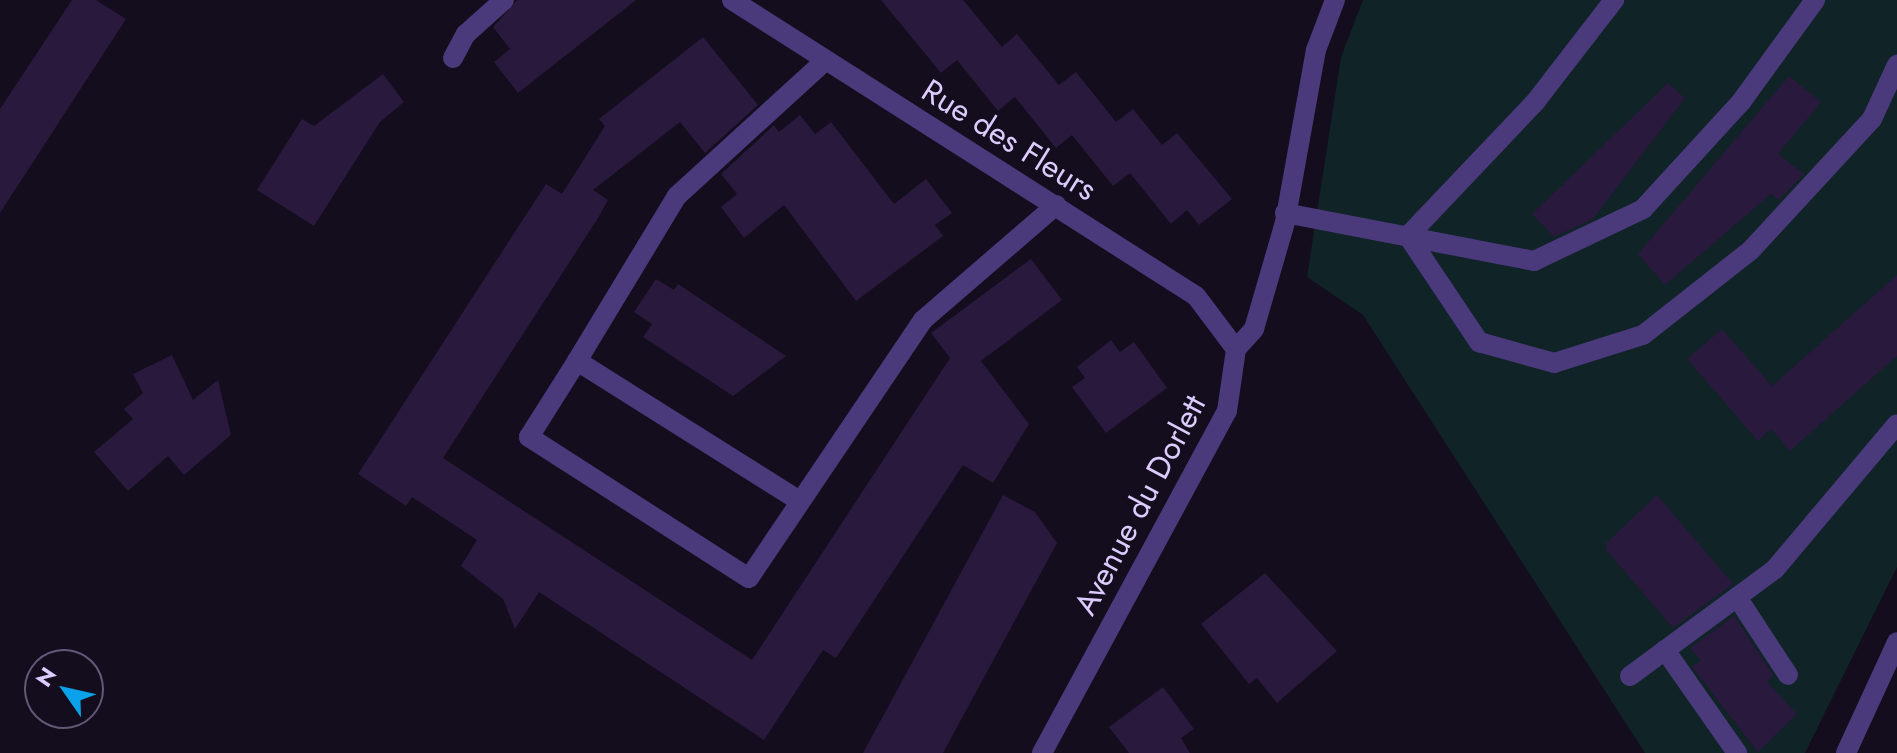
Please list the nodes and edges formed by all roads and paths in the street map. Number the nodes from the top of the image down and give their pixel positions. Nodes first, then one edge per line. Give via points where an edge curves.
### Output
1 (504, 0) edge
2 (732, 0) edge
3 (1335, 0) edge
4 (1614, 0) edge
5 (1815, 0) edge
6 (453, 58) dead end
7 (825, 61) junction
8 (1897, 65) edge
9 (1056, 205) junction
10 (1285, 213) junction
11 (1408, 236) junction
12 (1236, 349) junction
13 (577, 361) junction
14 (1897, 424) edge
15 (798, 500) junction
16 (1737, 597) junction
17 (1897, 642) edge
18 (1665, 650) junction
19 (1788, 675) dead end
20 (1630, 676) dead end
21 (1042, 753) edge
22 (1737, 753) edge
23 (1846, 753) edge

1 - 6 street via 466,34
2 - 7 street, Rue des Fleurs
3 - 10 street, Avenue du Dorlett via 1316,50
4 - 11 street via 1536,101
5 - 11 street via 1741,102 1643,209 1534,261
7 - 9 street, Rue des Fleurs
7 - 13 street via 677,196
8 - 11 street via 1872,119 1751,250 1643,335 1554,363 1479,342
9 - 12 street, Rue des Fleurs via 1196,296
9 - 15 street via 923,320
10 - 11 street
10 - 12 street, Avenue du Dorlett via 1254,329
12 - 21 street, Avenue du Dorlett via 1227,411
13 - 15 street
13 - 15 street via 529,437 749,578
14 - 16 street via 1775,569
16 - 18 street
16 - 19 street
17 - 23 street
18 - 20 street
18 - 22 street

